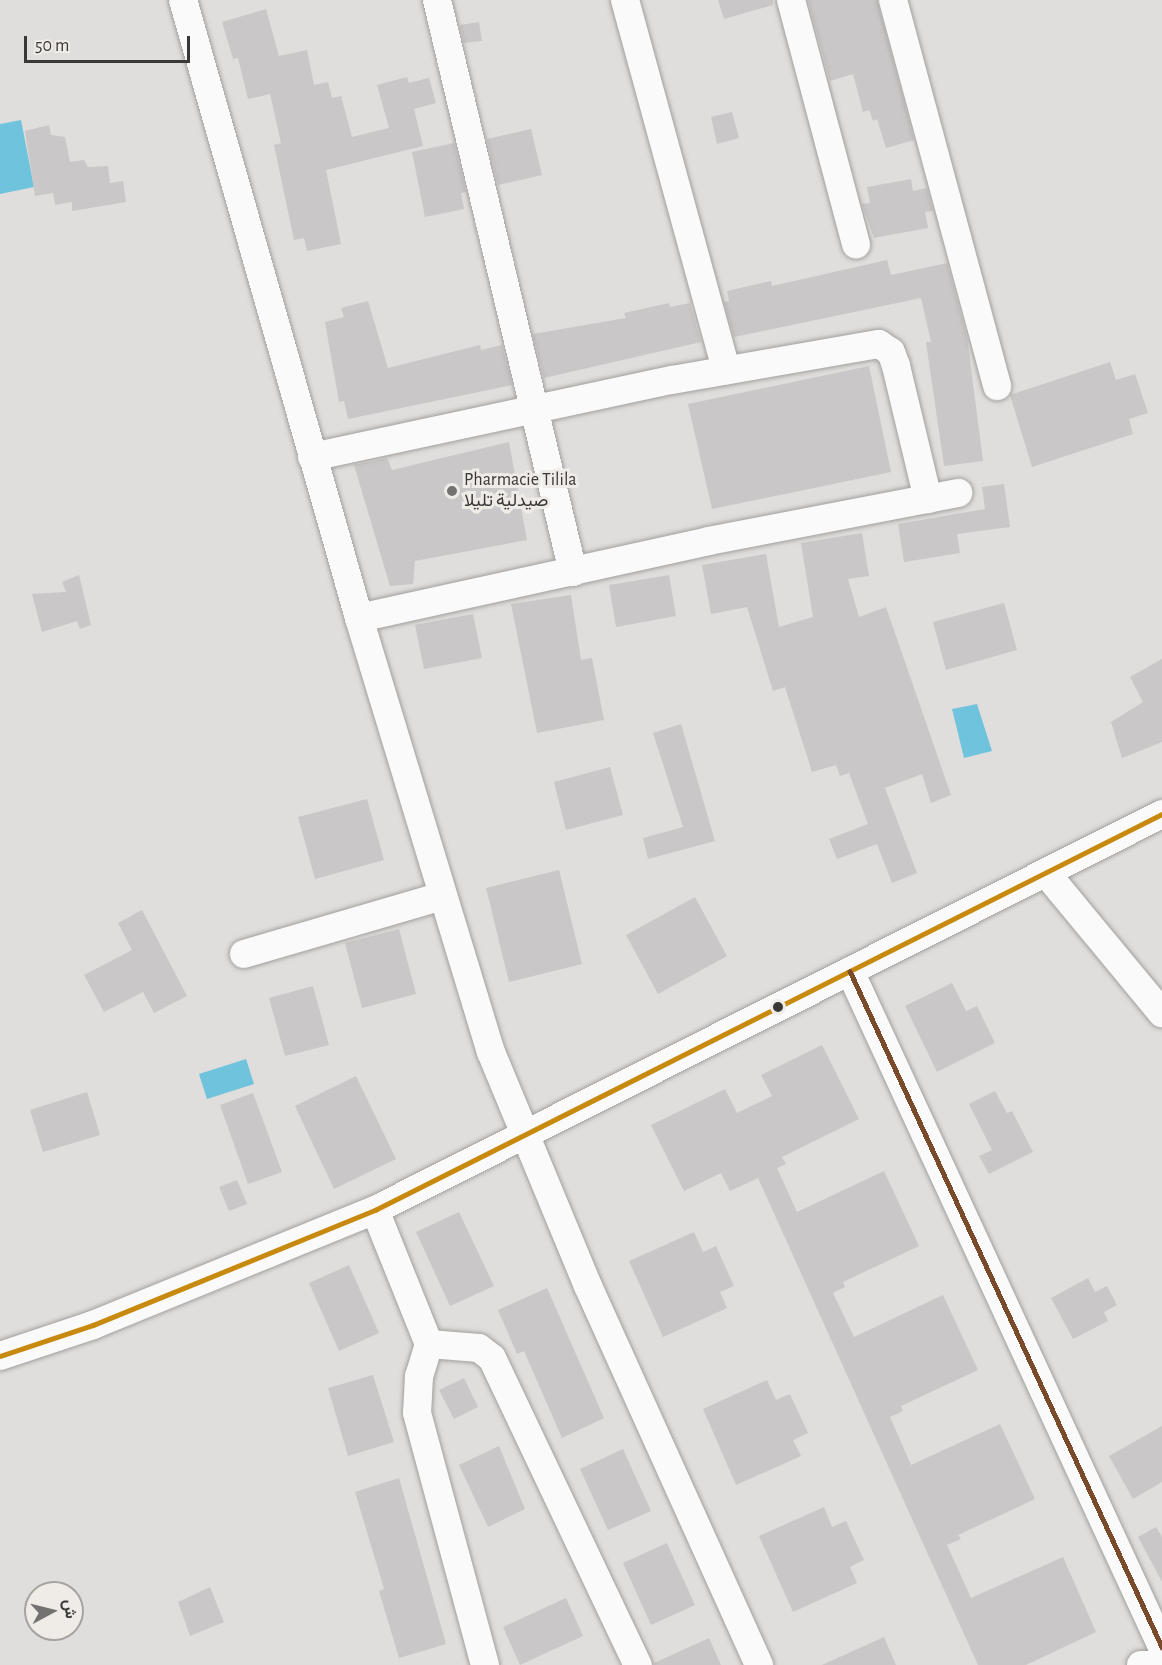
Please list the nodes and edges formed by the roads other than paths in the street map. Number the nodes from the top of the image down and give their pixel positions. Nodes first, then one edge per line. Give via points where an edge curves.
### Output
1 (183, 0) edge
2 (436, 0) edge
3 (625, 0) edge
4 (791, 0) edge
5 (893, 0) edge
6 (856, 244) dead end
7 (726, 369) junction
8 (997, 386) dead end
9 (533, 410) junction
10 (312, 457) junction
11 (957, 493) dead end
12 (928, 499) junction
13 (573, 572) junction
14 (359, 618) junction
15 (1162, 814) edge
16 (1046, 873) junction
17 (442, 896) junction
18 (244, 954) dead end
19 (850, 971) junction
20 (1162, 1013) edge
21 (524, 1135) junction
22 (375, 1210) junction
23 (429, 1344) junction
24 (0, 1356) edge
25 (1162, 1647) edge
26 (485, 1665) edge
27 (638, 1665) edge
28 (759, 1665) edge
29 (1141, 1665) edge
30 (1150, 1665) edge

1 - 10 street
2 - 9 street
3 - 7 street
4 - 6 street
5 - 8 street
7 - 9 street
7 - 12 street via 866,344 886,345 896,366
9 - 10 street
9 - 13 street
10 - 14 street
11 - 12 street
12 - 13 street via 708,541
13 - 14 street
14 - 17 street
15 - 16 street
16 - 19 street
16 - 20 street
17 - 18 street
17 - 21 street via 491,1052
19 - 21 street
19 - 25 street
21 - 22 street
21 - 28 street
22 - 23 street
22 - 24 street via 104,1321
23 - 26 street via 418,1376 417,1413
23 - 27 street via 479,1348 492,1358
29 - 30 street

